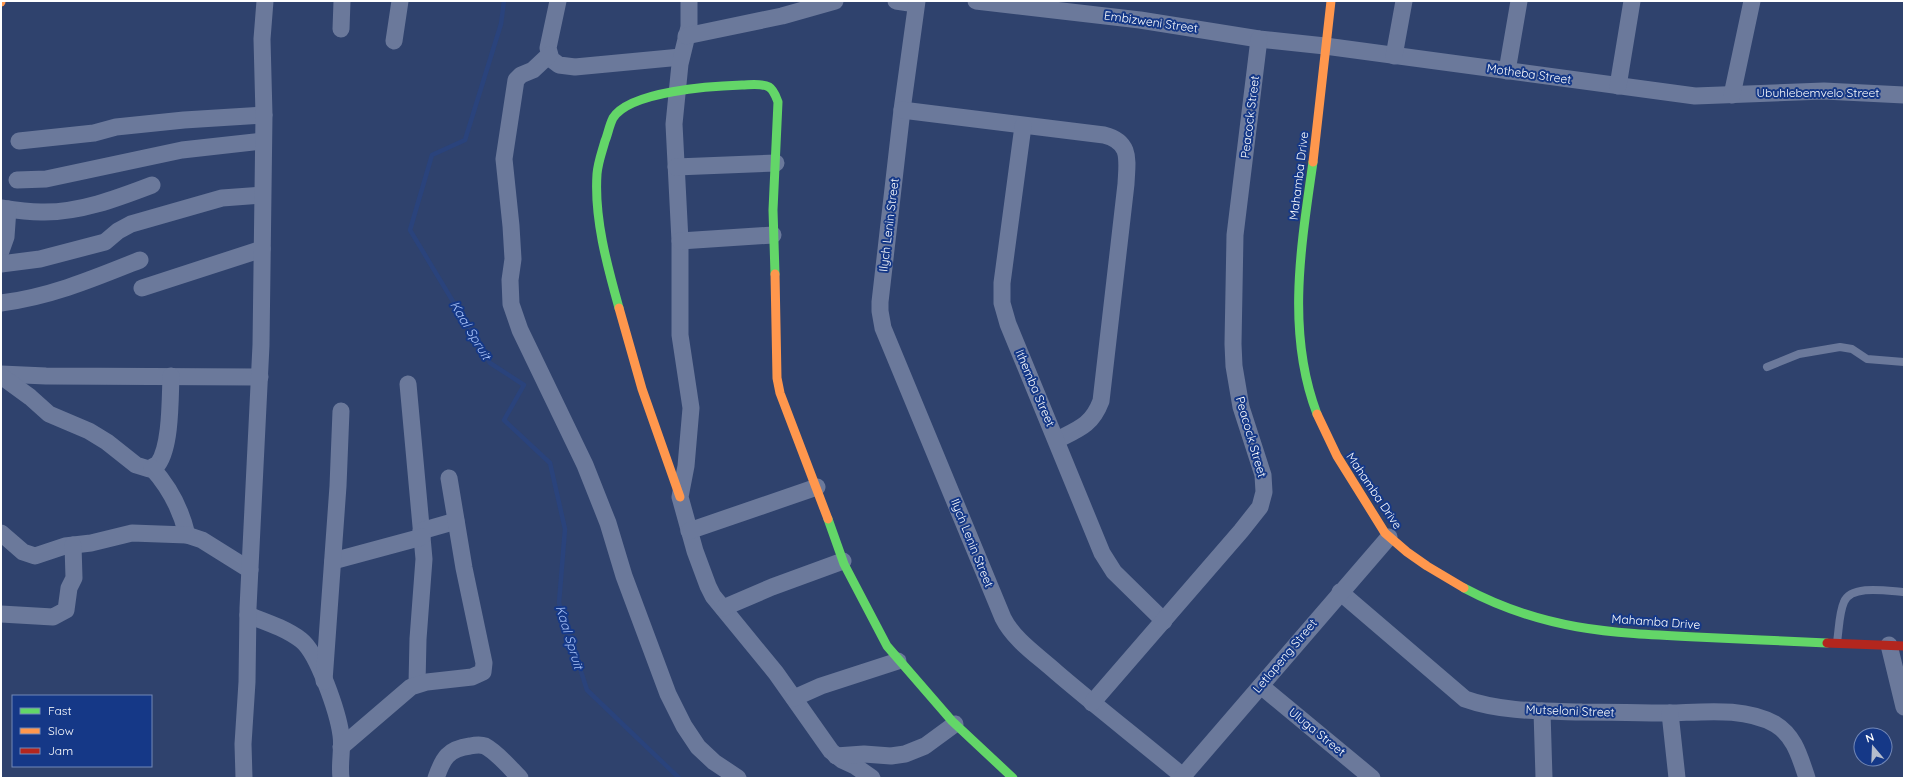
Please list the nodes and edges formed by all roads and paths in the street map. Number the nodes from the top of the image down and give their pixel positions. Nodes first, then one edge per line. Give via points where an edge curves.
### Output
1 (265, 1) edge
2 (342, 1) edge
3 (400, 1) edge
4 (558, 1) edge
5 (689, 1) edge
6 (835, 1) edge
7 (896, 1) edge
8 (976, 1) edge
9 (1332, 1) edge
10 (1404, 1) edge
11 (1519, 1) edge
12 (1632, 1) edge
13 (1752, 1) edge
14 (916, 2) edge
15 (1036, 4) edge
16 (800, 6) edge
17 (341, 29) dead end
18 (686, 36) junction
19 (1260, 39) junction
20 (394, 41) dead end
21 (1326, 46) junction
22 (549, 55) junction
23 (1394, 56) junction
24 (681, 57) junction
25 (1507, 71) junction
26 (1618, 86) junction
27 (677, 90) junction
28 (1732, 95) junction
29 (1904, 95) edge
30 (902, 110) junction
31 (264, 115) junction
32 (1023, 126) junction
33 (19, 141) dead end
34 (263, 141) junction
35 (776, 163) junction
36 (676, 167) junction
37 (17, 180) dead end
38 (152, 185) dead end
39 (262, 195) junction
40 (5, 209) edge
41 (773, 235) junction
42 (680, 241) junction
43 (262, 248) junction
44 (1, 251) edge
45 (140, 260) dead end
46 (1, 264) edge
47 (142, 288) dead end
48 (1, 303) edge
49 (1904, 362) edge
50 (1767, 367) dead end
51 (1, 375) edge
52 (171, 376) junction
53 (260, 377) junction
54 (408, 384) dead end
55 (341, 411) dead end
56 (1057, 440) junction
57 (152, 468) junction
58 (448, 478) dead end
59 (817, 487) junction
60 (680, 497) junction
61 (456, 521) junction
62 (690, 531) junction
63 (1, 533) edge
64 (421, 534) junction
65 (187, 535) junction
66 (1388, 537) junction
67 (73, 545) junction
68 (333, 560) junction
69 (843, 561) junction
70 (250, 570) junction
71 (1340, 592) junction
72 (1904, 592) edge
73 (723, 608) junction
74 (1, 614) edge
75 (248, 615) junction
76 (1164, 621) junction
77 (1837, 643) junction
78 (1897, 646) edge
79 (898, 661) junction
80 (324, 681) junction
81 (417, 684) junction
82 (1261, 686) junction
83 (794, 698) junction
84 (1092, 703) junction
85 (1904, 707) edge
86 (1542, 711) junction
87 (1670, 713) junction
88 (955, 724) junction
89 (341, 747) junction
90 (836, 756) junction
91 (1184, 777) edge
92 (244, 778) edge
93 (341, 778) edge
94 (436, 778) edge
95 (520, 778) edge
96 (738, 778) edge
97 (872, 778) edge
98 (1012, 778) edge
99 (1372, 778) edge
100 (1544, 778) edge
101 (1676, 778) edge
102 (1807, 778) edge

1 - 31 street via 262,39
2 - 17 street
3 - 20 street
4 - 22 street via 548,48
5 - 18 street via 689,26
6 - 16 street
7 - 14 street
8 - 15 street, Embizweni Street
9 - 21 street, Mahamba Drive
10 - 23 street
11 - 25 street
12 - 26 street
13 - 28 street
14 - 30 street, Ilych Lenin Street
15 - 19 street, Embizweni Street
16 - 18 street
18 - 24 street
19 - 21 street, Embizweni Street
19 - 76 street, Peacock Street via 1235,235 1233,351 1241,407 1263,474 1264,492 1255,515
21 - 23 street, Motheba Street
21 - 66 street, Mahamba Drive via 1298,289 1301,351 1312,400 1325,434 1339,461
22 - 24 street via 559,65 575,67
22 - 96 street via 516,80 507,135 504,170 513,259 510,280 511,304 520,330 585,465 668,694 698,747 714,762
23 - 25 street, Motheba Street
24 - 27 street
25 - 26 street, Motheba Street
26 - 28 street, Motheba Street via 1695,96
27 - 35 street via 761,86 770,88 778,102
27 - 36 street via 674,124
27 - 60 street via 631,104 616,115 598,165 597,189 603,243 621,320 651,419
28 - 29 street, Ubuhlebemvelo Street via 1824,91
30 - 32 street
30 - 84 street, Ilych Lenin Street via 880,302 883,328 1007,626 1021,642
31 - 33 street via 116,127 94,133
31 - 34 street
32 - 56 street, Ithemba Street via 1001,298 1015,341
32 - 56 street via 1109,136 1120,143 1127,156 1101,401 1094,417 1088,423
34 - 37 street via 182,150 46,179
34 - 39 street
35 - 36 street
35 - 41 street
36 - 42 street
38 - 40 street via 116,199 77,208 44,212
39 - 43 street
39 - 46 street via 222,198 131,224 105,242 40,259
40 - 44 street via 6,237
41 - 42 street
41 - 59 street via 778,387
42 - 60 street via 680,335 691,413
43 - 47 street
43 - 53 street
45 - 48 street via 71,288
49 - 50 lane via 1867,359 1852,349 1840,347 1799,354
51 - 52 street
51 - 57 street via 49,414 95,435 138,467
52 - 53 street
52 - 57 street via 168,430 164,450 160,462
53 - 70 street
54 - 64 street
55 - 68 street
56 - 76 street, Ithemba Street via 1099,546 1108,562 1114,572
57 - 65 street via 176,501
58 - 61 street
59 - 62 street
59 - 69 street
60 - 62 street
61 - 64 street
61 - 81 street via 484,669 480,675 472,677
62 - 73 street via 708,586
63 - 67 street via 23,552 33,556
64 - 68 street
64 - 81 street via 424,571
65 - 67 street via 136,533
65 - 70 street via 202,540
66 - 71 street, Letlapeng Street
66 - 77 street, Mahamba Drive via 1434,570 1469,590 1531,616 1564,625 1652,635
67 - 74 street via 74,578 69,588 66,610 53,617
68 - 80 street
69 - 73 street
69 - 79 street via 887,646
70 - 75 street
71 - 82 street, Letlapeng Street
71 - 86 street, Mutseloni Street via 1464,699 1489,705
72 - 77 lane via 1858,590 1848,595 1844,602
73 - 83 street
75 - 80 street via 272,624 301,640 310,650
75 - 92 street
76 - 84 street, Peacock Street
77 - 78 street, Mahamba Drive
78 - 85 street
79 - 83 street via 821,686
79 - 88 street
80 - 89 street via 338,719
81 - 89 street via 399,695
82 - 91 street, Letlapeng Street
82 - 99 street, Uluga Street
83 - 90 street
84 - 91 street, Ilych Lenin Street
86 - 87 street, Mutseloni Street
86 - 100 street
87 - 101 street
87 - 102 street, Mutseloni Street via 1728,712 1758,718 1776,725 1789,736
88 - 90 street via 925,746 905,754
88 - 98 street
89 - 93 street
90 - 97 street
94 - 95 street via 444,759 451,751 479,744 488,748

